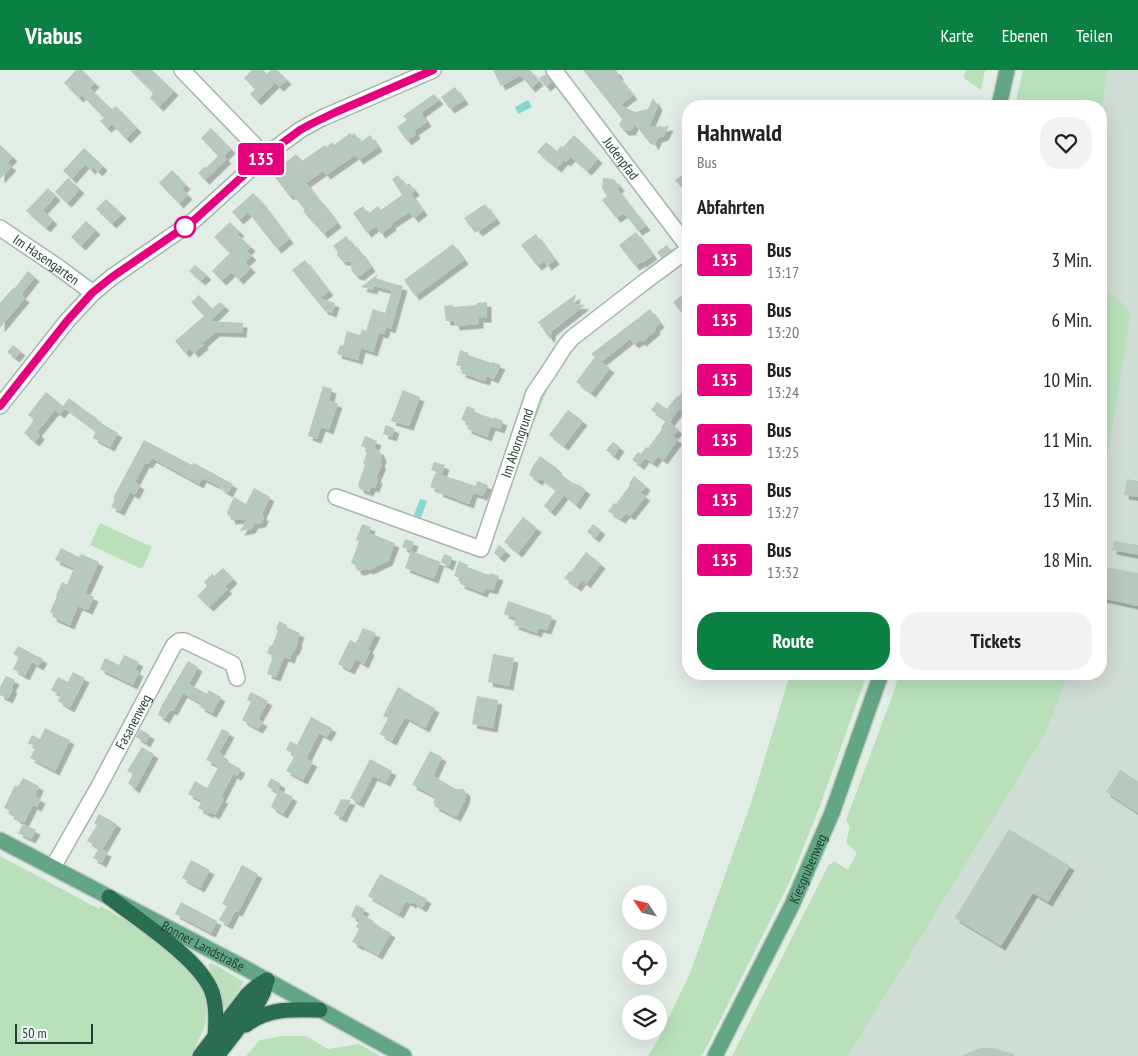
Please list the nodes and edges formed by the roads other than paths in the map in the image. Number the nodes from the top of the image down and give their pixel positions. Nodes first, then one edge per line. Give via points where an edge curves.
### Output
1 (182, 70) edge
2 (433, 70) edge
3 (554, 70) edge
4 (1007, 70) edge
5 (1000, 100) edge
6 (265, 156) junction
7 (0, 228) edge
8 (682, 239) edge
9 (682, 253) edge
10 (92, 293) junction
11 (0, 406) edge
12 (336, 497) dead end
13 (237, 678) dead end
14 (879, 680) edge
15 (0, 840) edge
16 (53, 867) junction
17 (108, 897) junction
18 (267, 980) junction
19 (320, 1010) junction
20 (235, 1034) junction
21 (215, 1038) junction
22 (200, 1056) edge
23 (217, 1056) edge
24 (404, 1056) edge
25 (716, 1056) edge

1 - 6 street
2 - 6 street via 322,118
3 - 8 street, Judenpfad
4 - 5 main road
6 - 10 street via 192,222
7 - 10 street, Im Hasengarten
9 - 12 street, Im Ahorngrund via 565,346 534,393 480,549
10 - 11 street
13 - 16 street, Fasanenweg via 233,664 185,641 174,645
14 - 25 main road, Kiesgrubenweg via 832,814 792,905
15 - 16 main road, Bonner Landstraße
16 - 17 main road, Bonner Landstraße
17 - 18 main road, Bonner Landstraße
17 - 21 highway via 177,949 205,978 216,1005
18 - 19 main road, Bonner Landstraße
18 - 20 highway via 258,1003
18 - 21 highway via 247,995
19 - 20 highway via 277,1010 252,1019
19 - 24 main road, Bonner Landstraße
20 - 23 highway
21 - 22 highway

